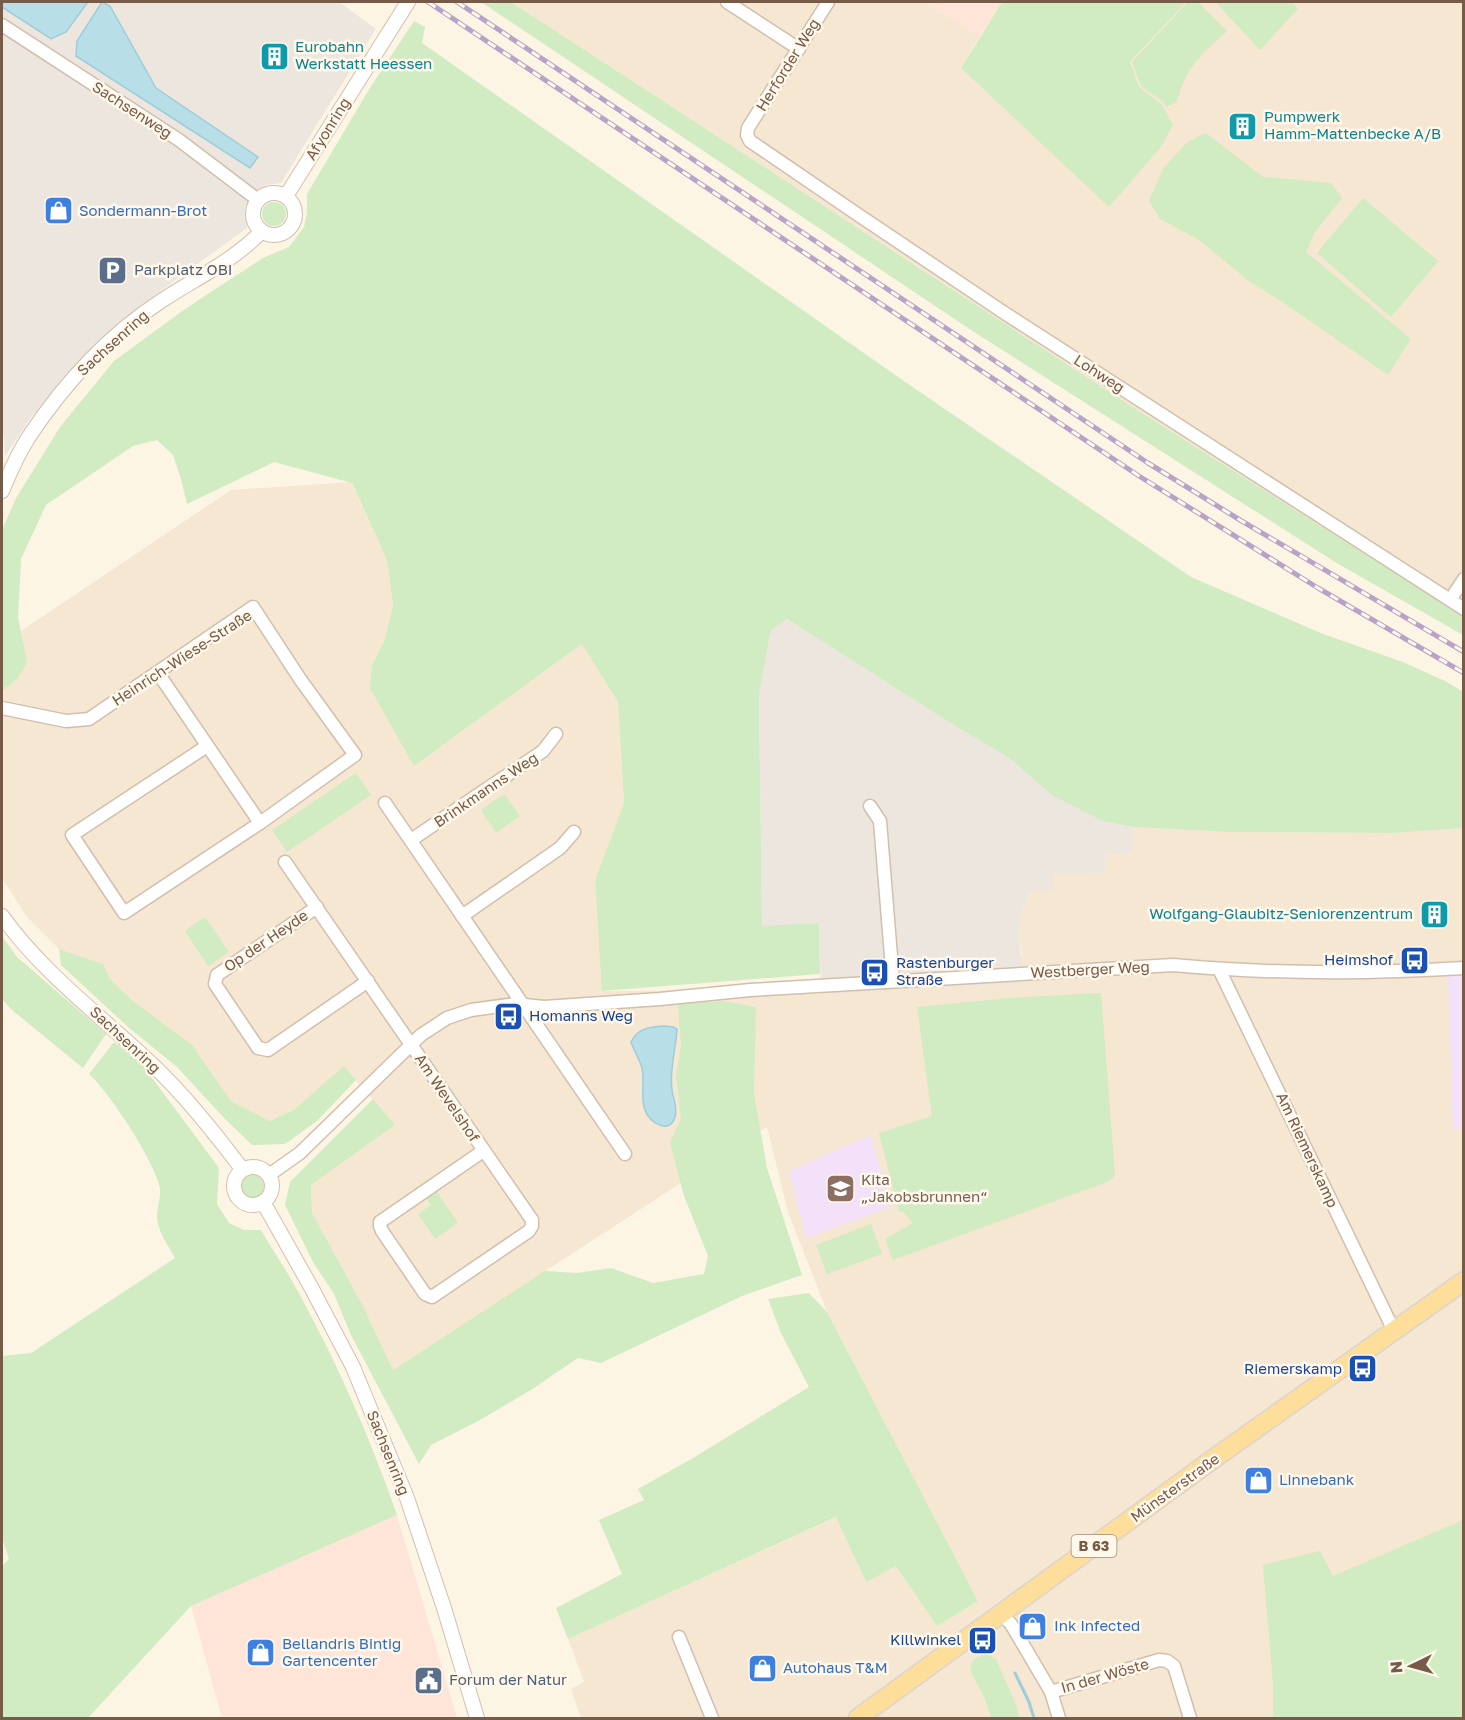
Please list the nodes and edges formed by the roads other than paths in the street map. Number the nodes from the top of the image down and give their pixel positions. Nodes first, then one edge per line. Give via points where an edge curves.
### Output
1 (408, 2) edge
2 (727, 2) edge
3 (828, 2) edge
4 (2, 25) edge
5 (799, 49) junction
6 (748, 128) joint
7 (286, 196) junction
8 (258, 200) junction
9 (262, 231) junction
10 (2, 491) edge
11 (1464, 579) edge
12 (1450, 600) junction
13 (1464, 609) edge
14 (158, 673) junction
15 (2, 708) edge
16 (556, 734) dead end
17 (207, 746) junction
18 (385, 802) dead end
19 (870, 806) dead end
20 (260, 823) junction
21 (574, 832) dead end
22 (411, 840) junction
23 (285, 862) dead end
24 (317, 907) junction
25 (2, 916) edge
26 (462, 916) junction
27 (1464, 968) edge
28 (1219, 969) junction
29 (368, 981) junction
30 (893, 981) junction
31 (525, 1005) junction
32 (411, 1045) junction
33 (483, 1151) junction
34 (625, 1154) dead end
35 (242, 1169) junction
36 (269, 1175) junction
37 (263, 1202) junction
38 (1464, 1281) edge
39 (1394, 1330) junction
40 (1001, 1614) junction
41 (679, 1637) dead end
42 (1051, 1692) junction
43 (477, 1719) edge
44 (712, 1719) edge
45 (858, 1719) edge
46 (1059, 1719) edge
47 (1190, 1719) edge

1 - 7 street, Afyonring
2 - 5 street
3 - 5 street, Herforder Weg
4 - 8 street, Sachsenweg via 178,141
5 - 6 street, Herforder Weg
6 - 12 street, Lohweg via 747,135 756,146 856,214
7 - 8 street via 271,193
7 - 9 street via 294,204 292,226 278,235
8 - 9 street via 253,216
9 - 10 street, Sachsenring via 237,255 150,309 95,356 27,439
11 - 12 street
12 - 13 street, Lohweg
14 - 15 street, Heinrich-Wiese-Straße via 89,719 66,721
14 - 17 street
14 - 20 street, Heinrich-Wiese-Straße via 253,607 354,755
16 - 22 street, Brinkmanns Weg via 543,751
17 - 20 street
17 - 20 street via 72,835 124,913
18 - 22 street
19 - 30 street via 880,821
21 - 26 street via 560,848
22 - 26 street
23 - 24 street, Op der Heyde
24 - 29 street, Op der Heyde
24 - 29 street, Op der Heyde via 217,975 215,984 258,1048 268,1050
25 - 35 street, Sachsenring via 50,972 175,1087
26 - 31 street
27 - 28 street, Westberger Weg via 1322,972
28 - 30 street, Westberger Weg via 1173,965
28 - 39 street, Am Riemerskamp
29 - 32 street, Op der Heyde
30 - 31 street, Westberger Weg via 544,1007
31 - 32 street, Westberger Weg via 484,1007 453,1016
31 - 34 street
32 - 33 street, Am Wevelshof
32 - 36 street, Westberger Weg via 300,1153
33 - 33 street, Am Wevelshof via 532,1220 532,1226 432,1297 425,1294 382,1231 380,1222
35 - 36 street via 256,1166
35 - 37 street via 233,1185 236,1196 246,1204
36 - 37 street via 272,1190
37 - 43 street, Sachsenring via 353,1367 407,1498
38 - 39 main road, Münsterstraße / B 63
39 - 40 main road, Münsterstraße / B 63
40 - 42 street via 1011,1624
40 - 45 main road, Münsterstraße / B 63
41 - 44 street
42 - 46 street
42 - 47 street, In der Wöste via 1159,1660 1167,1661 1174,1666

